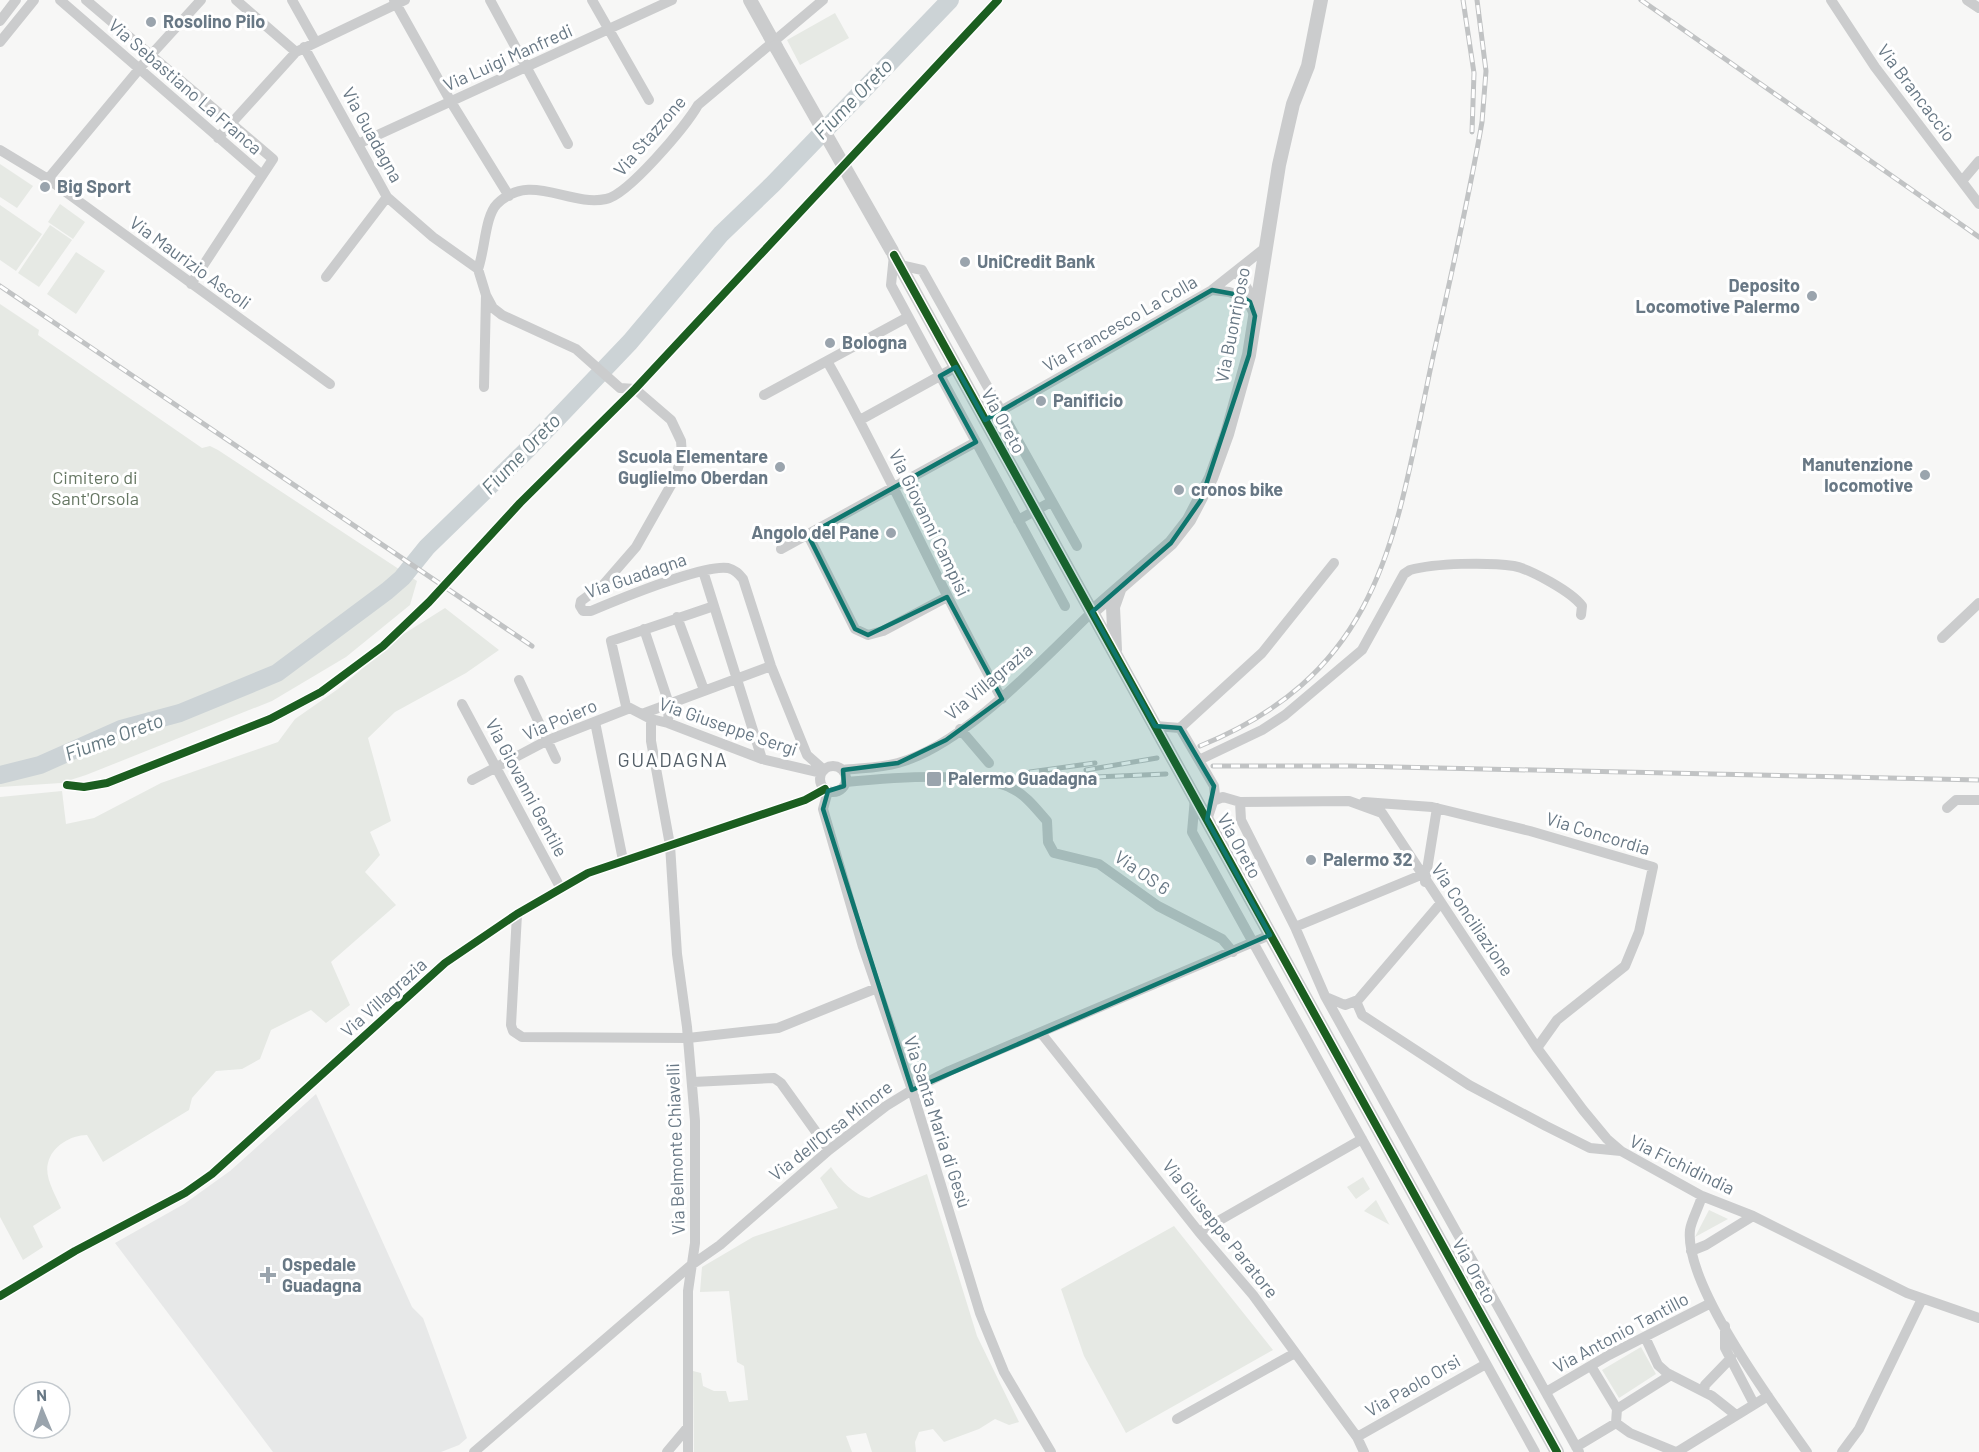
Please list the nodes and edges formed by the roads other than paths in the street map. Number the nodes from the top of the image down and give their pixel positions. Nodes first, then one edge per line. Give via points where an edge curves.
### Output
1 (16, 0) edge
2 (34, 0) edge
3 (60, 0) edge
4 (86, 0) edge
5 (201, 0) edge
6 (236, 0) edge
7 (292, 0) edge
8 (490, 0) edge
9 (592, 0) edge
10 (672, 0) edge
11 (750, 0) edge
12 (823, 0) edge
13 (998, 0) edge
14 (1321, 0) edge
15 (1830, 0) edge
16 (1967, 0) edge
17 (399, 1) edge
18 (1979, 8) edge
19 (0, 21) edge
20 (609, 30) junction
21 (315, 41) junction
22 (0, 42) edge
23 (775, 43) junction
24 (300, 50) junction
25 (150, 56) junction
26 (526, 67) junction
27 (140, 70) junction
28 (648, 100) dead end
29 (451, 102) junction
30 (231, 124) junction
31 (218, 138) junction
32 (358, 144) junction
33 (568, 144) dead end
34 (0, 150) edge
35 (1979, 161) edge
36 (262, 175) junction
37 (48, 178) junction
38 (1962, 181) junction
39 (509, 196) junction
40 (387, 197) junction
41 (1979, 204) edge
42 (1265, 248) junction
43 (895, 257) junction
44 (478, 269) junction
45 (1237, 272) junction
46 (326, 276) dead end
47 (191, 284) junction
48 (1212, 290) junction
49 (486, 295) junction
50 (1255, 316) junction
51 (908, 317) junction
52 (827, 362) junction
53 (956, 367) junction
54 (940, 376) junction
55 (330, 384) dead end
56 (484, 387) dead end
57 (635, 389) junction
58 (764, 395) dead end
59 (1000, 412) junction
60 (861, 420) junction
61 (985, 420) junction
62 (976, 442) junction
63 (892, 488) junction
64 (1051, 502) junction
65 (1034, 512) junction
66 (1018, 520) junction
67 (808, 535) junction
68 (1077, 546) dead end
69 (781, 549) dead end
70 (1334, 562) dead end
71 (703, 571) junction
72 (1119, 590) junction
73 (947, 597) junction
74 (1979, 603) edge
75 (714, 606) junction
76 (1065, 606) dead end
77 (1092, 612) junction
78 (1581, 615) dead end
79 (677, 617) junction
80 (644, 629) junction
81 (1942, 638) dead end
82 (1115, 653) junction
83 (771, 666) junction
84 (737, 677) junction
85 (519, 680) dead end
86 (704, 690) junction
87 (1002, 699) junction
88 (462, 704) dead end
89 (669, 704) junction
90 (628, 707) junction
91 (646, 717) junction
92 (595, 722) junction
93 (668, 723) junction
94 (1155, 726) junction
95 (1180, 728) junction
96 (960, 729) junction
97 (546, 741) junction
98 (556, 759) dead end
99 (762, 759) junction
100 (1199, 760) junction
101 (988, 763) dead end
102 (496, 768) junction
103 (843, 770) junction
104 (822, 772) junction
105 (472, 780) dead end
106 (846, 782) junction
107 (67, 786) dead end
108 (827, 790) junction
109 (1195, 798) junction
110 (1979, 800) edge
111 (1213, 801) junction
112 (1349, 801) junction
113 (1240, 802) junction
114 (1437, 808) junction
115 (1947, 808) dead end
116 (1207, 820) junction
117 (670, 845) junction
118 (623, 860) junction
119 (1423, 879) junction
120 (560, 887) junction
121 (1440, 904) junction
122 (517, 914) junction
123 (1295, 927) junction
124 (1270, 935) junction
125 (1253, 943) junction
126 (1233, 952) junction
127 (877, 988) junction
128 (1325, 996) junction
129 (1356, 1001) junction
130 (1041, 1033) junction
131 (688, 1038) junction
132 (1537, 1048) junction
133 (693, 1082) junction
134 (912, 1090) junction
135 (1362, 1139) junction
136 (829, 1150) junction
137 (1621, 1151) junction
138 (1702, 1196) junction
139 (1753, 1216) junction
140 (1199, 1232) junction
141 (1691, 1251) junction
142 (690, 1266) junction
143 (0, 1296) edge
144 (1922, 1299) junction
145 (1712, 1303) junction
146 (1979, 1318) edge
147 (1725, 1325) junction
148 (1645, 1337) junction
149 (1295, 1353) junction
150 (1731, 1358) junction
151 (1486, 1364) junction
152 (1591, 1366) junction
153 (1671, 1375) junction
154 (1546, 1392) junction
155 (1704, 1392) junction
156 (1768, 1396) junction
157 (1754, 1404) junction
158 (1617, 1409) junction
159 (1736, 1415) junction
160 (1177, 1419) dead end
161 (1616, 1424) junction
162 (688, 1427) junction
163 (1357, 1437) junction
164 (1578, 1450) edge
165 (474, 1452) edge
166 (667, 1452) edge
167 (688, 1452) edge
168 (1051, 1452) edge
169 (1364, 1452) edge
170 (1535, 1452) edge
171 (1557, 1452) edge
172 (1676, 1452) edge
173 (1807, 1452) edge
174 (1842, 1452) edge

1 - 19 street
2 - 22 street
3 - 27 street, Via Sebastiano La Franca
4 - 25 street, Via Sebastiano La Franca
5 - 25 street
6 - 24 street, Via Guadagna
7 - 21 street
8 - 26 street
9 - 20 street
10 - 20 street, Via Luigi Manfredi
11 - 23 street, Via Oreto
12 - 23 street, Via Stazzone
13 - 57 street
14 - 42 street, Via Buonriposo via 1308,66 1293,104 1279,165
15 - 38 street, Via Brancaccio via 1875,67
16 - 18 street
17 - 21 street
17 - 29 street
20 - 26 street, Via Luigi Manfredi
20 - 28 street
21 - 24 street
23 - 39 street, Via Stazzone via 698,105 688,122 621,194 590,200 539,188
23 - 43 street, Via Oreto, bridge
24 - 30 street
24 - 32 street, Via Guadagna
25 - 27 street
25 - 30 street, Via Sebastiano La Franca
26 - 29 street, Via Luigi Manfredi
26 - 33 street
27 - 31 street, Via Sebastiano La Franca
27 - 37 street
29 - 32 street, Via Luigi Manfredi
29 - 39 street
30 - 31 street
30 - 36 street, Via Sebastiano La Franca via 273,159
31 - 36 street, Via Sebastiano La Franca
32 - 40 street, Via Guadagna
34 - 37 street, Via Maurizio Ascoli
35 - 38 street
36 - 47 street
37 - 47 street, Via Maurizio Ascoli
38 - 41 street, Via Brancaccio
39 - 44 street via 496,204 488,218 485,250
40 - 44 street, Via Guadagna
40 - 46 street
42 - 45 street, Via Francesco La Colla
42 - 50 street, Via Buonriposo
43 - 51 street, Via Oreto via 891,285
43 - 53 street, Via Oreto
43 - 59 street, Via Oreto via 922,270
44 - 49 street
45 - 48 street, Via Francesco La Colla
45 - 50 street via 1250,292
47 - 55 street, Via Maurizio Ascoli
48 - 50 street via 1246,298
48 - 59 street, Via Francesco La Colla
49 - 56 street
49 - 57 street via 502,315 576,348 620,388
50 - 72 street, Via Buonriposo via 1249,355 1230,423 1201,500 1171,543
51 - 52 street
51 - 54 street, Via Oreto
52 - 58 street
52 - 60 street, Via Giovanni Campisi
53 - 54 street
53 - 61 street, Via Oreto
54 - 60 street
54 - 62 street, Via Oreto
57 - 71 street, Via Guadagna via 678,430 680,465 636,547 580,606 583,611 591,611
57 - 107 street via 520,503 429,602 350,673 270,719 107,783
59 - 61 street, Via Francesco La Colla
59 - 64 street, Via Oreto
60 - 63 street, Via Giovanni Campisi
61 - 65 street, Via Oreto
62 - 63 street
62 - 66 street, Via Oreto
63 - 67 street
63 - 73 street, Via Giovanni Campisi
64 - 65 street
64 - 68 street, Via Oreto
65 - 66 street
65 - 77 street, Via Oreto
66 - 76 street, Via Oreto
67 - 69 street
67 - 73 street via 855,628 868,635
70 - 95 street via 1262,653
71 - 75 street
71 - 83 street, Via Guadagna via 727,568 742,579
72 - 77 street, Via Buonriposo
72 - 82 street via 1113,607
73 - 87 street, Via Giovanni Campisi
74 - 81 street
75 - 79 street
75 - 84 street
77 - 82 street, Via Oreto
77 - 87 street, Via Villagrazia
78 - 100 street via 1582,606 1571,595 1516,567 1410,570 1404,574 1362,650 1285,715
79 - 80 street
79 - 86 street
80 - 89 street
80 - 90 street via 611,641
82 - 94 street, Via Oreto
83 - 84 street
83 - 104 street, Via Guadagna via 807,755
84 - 86 street
84 - 99 street
85 - 97 street
86 - 89 street
87 - 96 street, Via Villagrazia
88 - 102 street, Via Giovanni Gentile
89 - 91 street
89 - 93 street
90 - 91 street, Via Giuseppe Sergi
90 - 92 street, Via Poiero
91 - 93 street, Via Giuseppe Sergi
91 - 117 street, Via Belmonte Chiavelli
92 - 97 street, Via Poiero
92 - 118 street
93 - 99 street, Via Giuseppe Sergi
94 - 95 street
94 - 109 street, Via Oreto
95 - 100 street, Via Oreto
96 - 101 street
96 - 103 street, Via Villagrazia via 898,763
97 - 98 street
97 - 102 street, Via Poiero
99 - 104 street, Via Giuseppe Sergi
100 - 111 street, Via Oreto via 1214,786
102 - 105 street, Via Poiero
102 - 120 street, Via Giovanni Gentile
103 - 104 street via 831,766
103 - 106 street
104 - 108 street via 820,782
106 - 108 street via 837,791
106 - 126 street, Via OS 6 via 943,777 1012,789 1047,821 1048,842 1054,853 1099,864 1158,906 1222,939
108 - 117 street, Via Villagrazia
108 - 127 street, Via Santa Maria di Gesù via 823,809
109 - 116 street, Via Oreto
109 - 125 street, Via Oreto via 1192,831
110 - 115 street via 1956,800
111 - 113 street, Via Conciliazione via 1223,797
111 - 116 street, Via Oreto
112 - 113 street, Via Conciliazione
112 - 114 street, Via Concordia
112 - 119 street, Via Conciliazione via 1382,813
113 - 123 street, Via Oreto via 1241,820
114 - 119 street
114 - 132 street, Via Concordia via 1653,867 1639,932 1625,966 1557,1020
116 - 124 street, Via Oreto
117 - 118 street, Via Villagrazia
117 - 131 street, Via Belmonte Chiavelli via 677,954
118 - 120 street, Via Villagrazia
119 - 121 street, Via Conciliazione
119 - 123 street
120 - 122 street, Via Villagrazia
121 - 129 street
121 - 132 street, Via Conciliazione
122 - 131 street via 513,1031 522,1037
122 - 143 street, Via Villagrazia via 445,963 212,1174 185,1193
123 - 128 street, Via Oreto
124 - 125 street, Via dell'Orsa Minore
124 - 171 street, Via Oreto
125 - 126 street, Via dell'Orsa Minore
125 - 135 street, Via Oreto
126 - 130 street, Via dell'Orsa Minore
127 - 131 street via 778,1028
127 - 134 street, Via Santa Maria di Gesù
128 - 129 street via 1345,1005
128 - 154 street, Via Oreto
129 - 137 street, Via Fichidindia via 1362,1015 1469,1085 1590,1148
130 - 134 street, Via dell'Orsa Minore
130 - 140 street, Via Giuseppe Paratore
131 - 133 street, Via Belmonte Chiavelli
132 - 137 street, Via Conciliazione via 1583,1110
133 - 136 street via 774,1078
133 - 142 street, Via Belmonte Chiavelli via 695,1243
134 - 136 street, Via dell'Orsa Minore
134 - 168 street, Via Santa Maria di Gesù via 980,1313 1004,1372
135 - 140 street
135 - 151 street, Via Oreto
136 - 142 street, Via dell'Orsa Minore via 720,1245
137 - 138 street, Via Fichidindia
138 - 139 street, Via Fichidindia
138 - 141 street via 1690,1228
139 - 141 street
139 - 144 street, Via Fichidindia
140 - 149 street, Via Giuseppe Paratore via 1253,1295
141 - 145 street via 1696,1274
142 - 162 street, Via Belmonte Chiavelli
142 - 165 street, Via dell'Orsa Minore
144 - 146 street, Via Fichidindia
144 - 174 street via 1859,1429
145 - 147 street
145 - 148 street, Via Antonio Tantillo
147 - 150 street via 1725,1348
147 - 156 street
148 - 152 street, Via Antonio Tantillo
148 - 153 street via 1658,1365
149 - 160 street
149 - 163 street, Via Giuseppe Paratore
150 - 155 street
150 - 157 street
151 - 163 street, Via Paolo Orsi
151 - 170 street, Via Oreto
152 - 154 street, Via Antonio Tantillo
152 - 158 street
153 - 155 street
153 - 158 street
154 - 164 street, Via Oreto
155 - 159 street
156 - 157 street
156 - 173 street
157 - 159 street
158 - 161 street
159 - 172 street
161 - 164 street
161 - 172 street
162 - 166 street
162 - 167 street, Via Belmonte Chiavelli
163 - 169 street, Via Giuseppe Paratore

